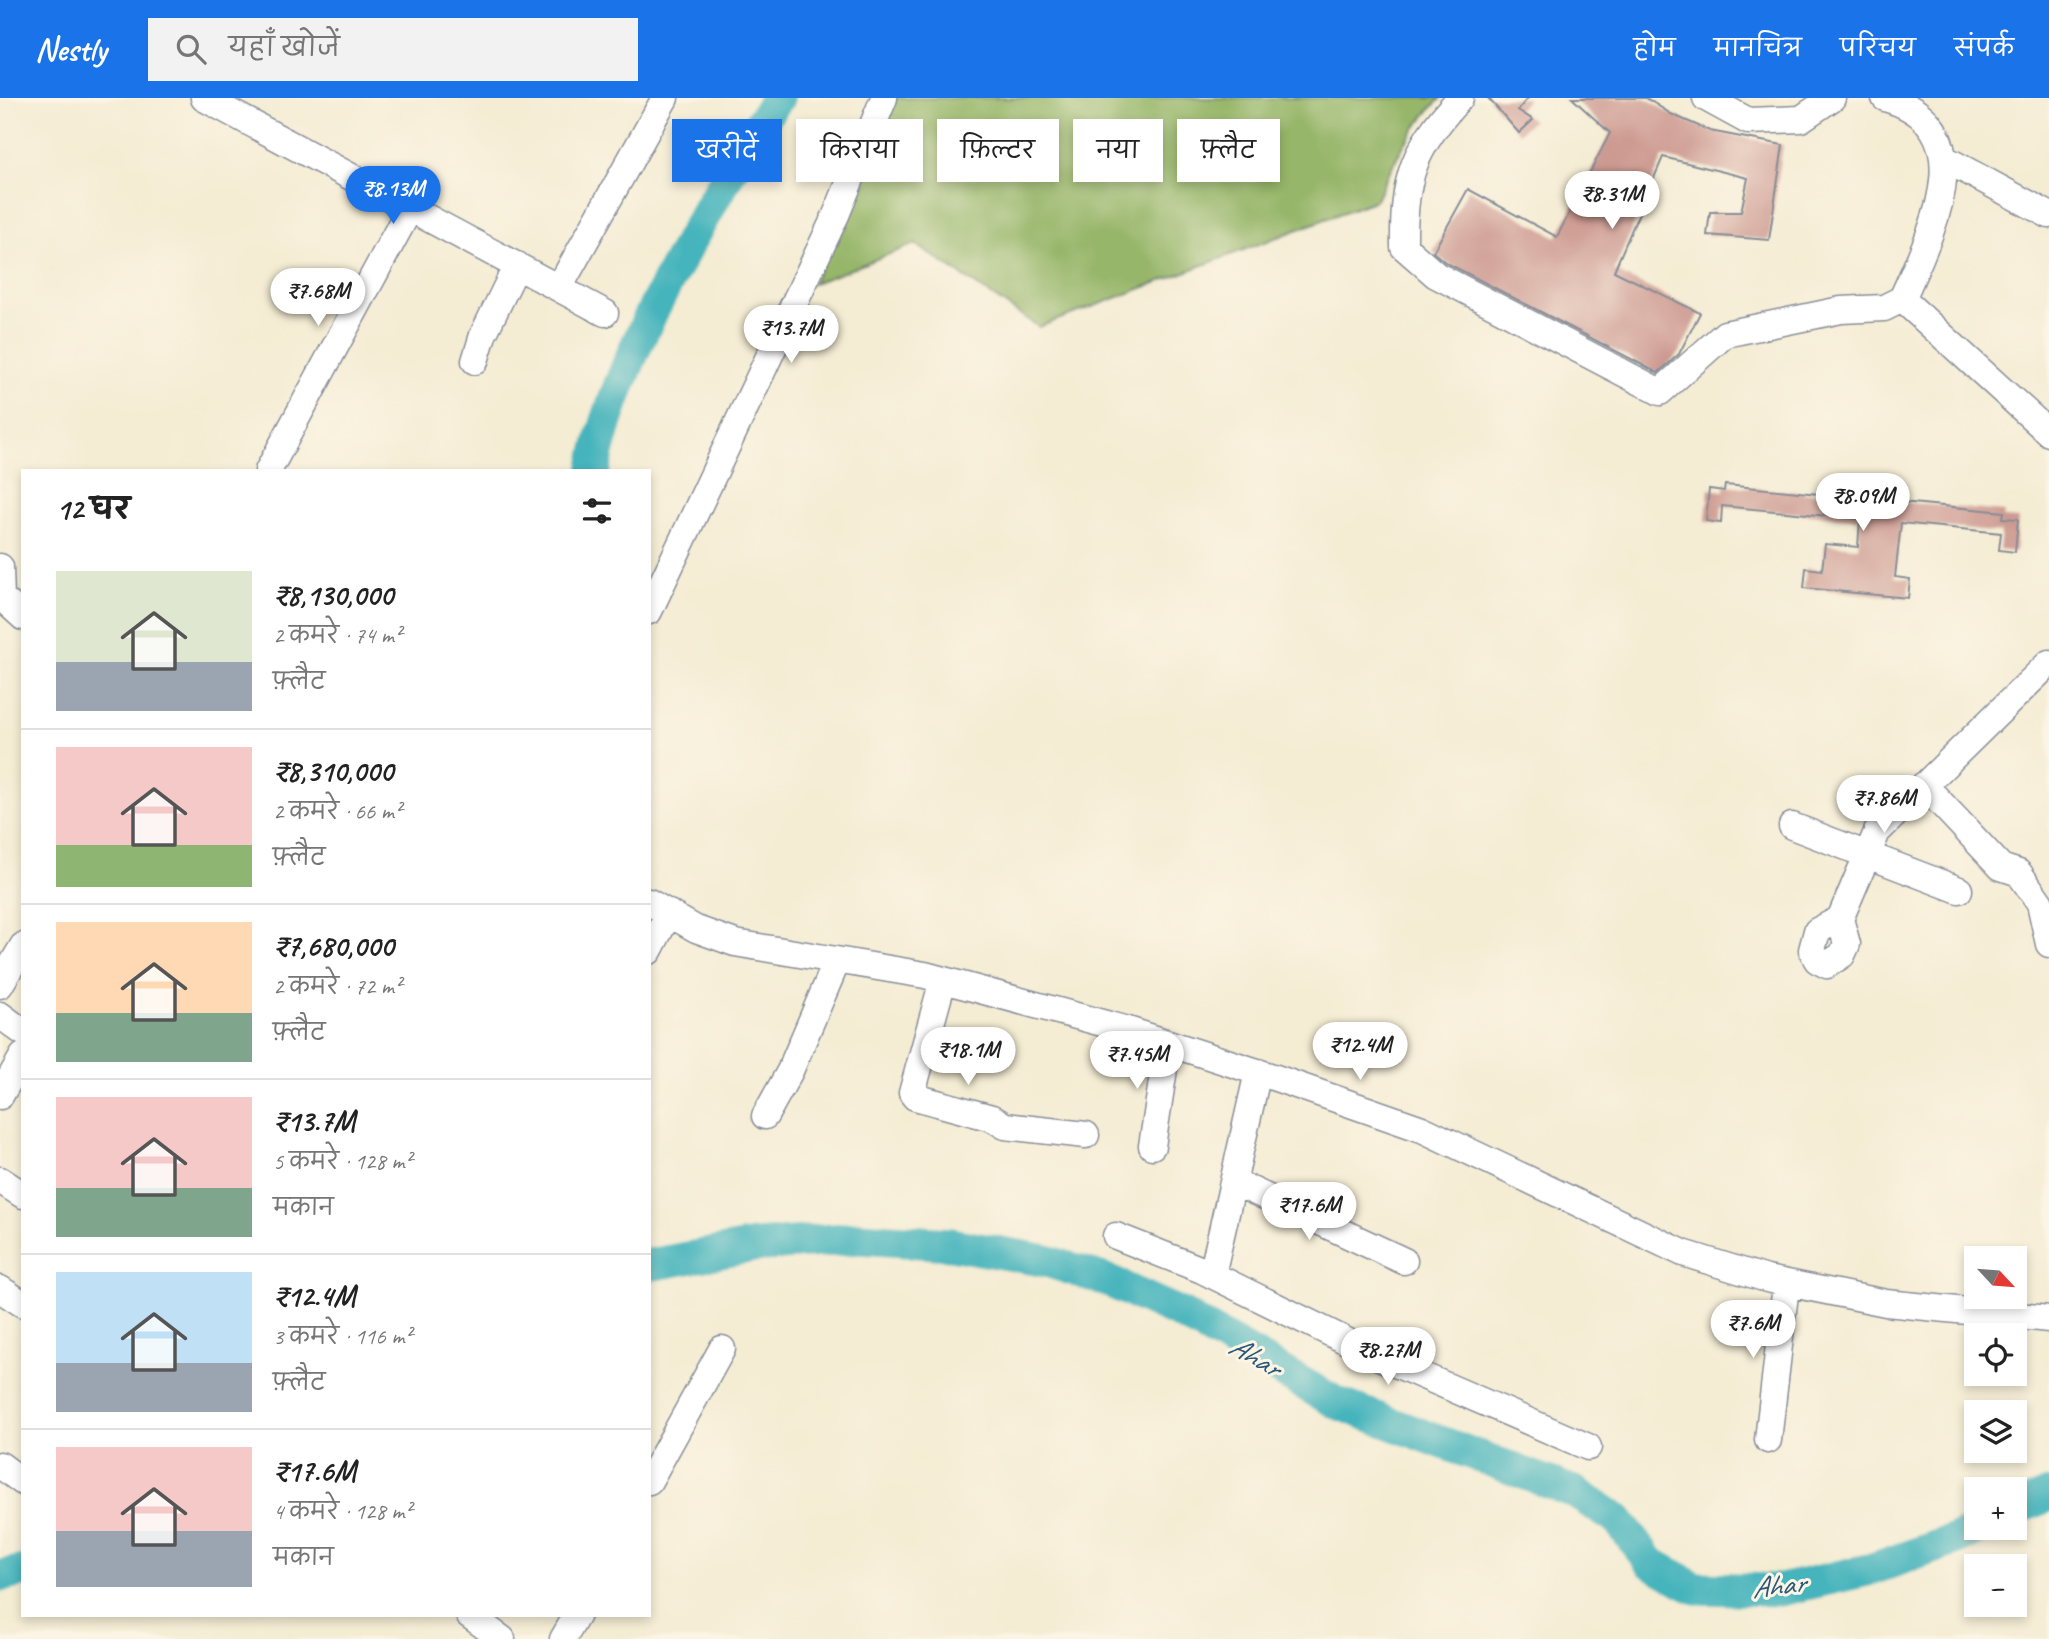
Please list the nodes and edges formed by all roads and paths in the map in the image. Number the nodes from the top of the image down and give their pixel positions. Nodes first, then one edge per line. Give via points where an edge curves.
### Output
1 (204, 98) edge
2 (665, 98) edge
3 (884, 98) edge
4 (1460, 98) edge
5 (1706, 98) edge
6 (1832, 98) edge
7 (1885, 98) edge
8 (241, 107) edge
9 (1945, 159) junction
10 (410, 208) junction
11 (2049, 215) edge
12 (517, 265) junction
13 (559, 288) junction
14 (1902, 299) junction
15 (605, 313) dead end
16 (475, 361) dead end
17 (2049, 433) edge
18 (269, 469) edge
19 (0, 567) edge
20 (1, 597) edge
21 (651, 607) edge
22 (21, 615) edge
23 (2049, 663) edge
24 (1924, 785) junction
25 (1792, 825) dead end
26 (1868, 853) junction
27 (1959, 890) dead end
28 (659, 908) edge
29 (1840, 919) dead end
30 (651, 942) edge
31 (2049, 944) edge
32 (21, 949) edge
33 (837, 961) junction
34 (943, 981) junction
35 (0, 985) edge
36 (0, 1015) edge
37 (21, 1031) edge
38 (1168, 1043) junction
39 (21, 1059) edge
40 (1258, 1072) junction
41 (0, 1096) edge
42 (765, 1116) dead end
43 (1086, 1135) dead end
44 (1152, 1146) dead end
45 (0, 1181) edge
46 (1234, 1182) junction
47 (21, 1194) edge
48 (1116, 1236) dead end
49 (1404, 1261) dead end
50 (1212, 1275) junction
51 (1786, 1284) junction
52 (0, 1289) edge
53 (21, 1303) edge
54 (2049, 1319) edge
55 (722, 1349) dead end
56 (1768, 1440) dead end
57 (1588, 1447) dead end
58 (651, 1477) edge
59 (472, 1617) edge
60 (576, 1617) edge
61 (502, 1639) edge
62 (563, 1639) edge

1 - 8 street
2 - 13 street
3 - 21 street via 836,215
4 - 14 street via 1419,150 1407,184 1404,247 1436,275 1660,392 1725,334 1841,310 1884,308
5 - 6 street via 1748,121 1801,119
7 - 9 street via 1906,104 1923,116 1937,131
8 - 10 street
9 - 11 street
9 - 14 street via 1939,204
10 - 12 street
10 - 18 street
12 - 13 street
12 - 16 street
13 - 15 street
14 - 17 street
19 - 20 street
20 - 22 street
23 - 24 street
24 - 26 street via 1877,832
24 - 31 street via 2001,867 2019,873 2040,903
25 - 26 street
26 - 27 street
26 - 29 street
28 - 30 street
28 - 33 street via 696,929 735,943
32 - 35 street
33 - 34 street
33 - 42 street
34 - 38 street
34 - 43 street via 912,1093 915,1097 992,1118 1005,1126
36 - 37 street
38 - 40 street
38 - 44 street
39 - 41 street
40 - 46 street
40 - 51 street via 1422,1129 1683,1253
45 - 47 street
46 - 49 street
46 - 50 street
48 - 50 street
50 - 57 street via 1377,1356
51 - 54 street via 1886,1303
51 - 56 street
52 - 53 street
55 - 58 street
59 - 61 street
60 - 62 street

